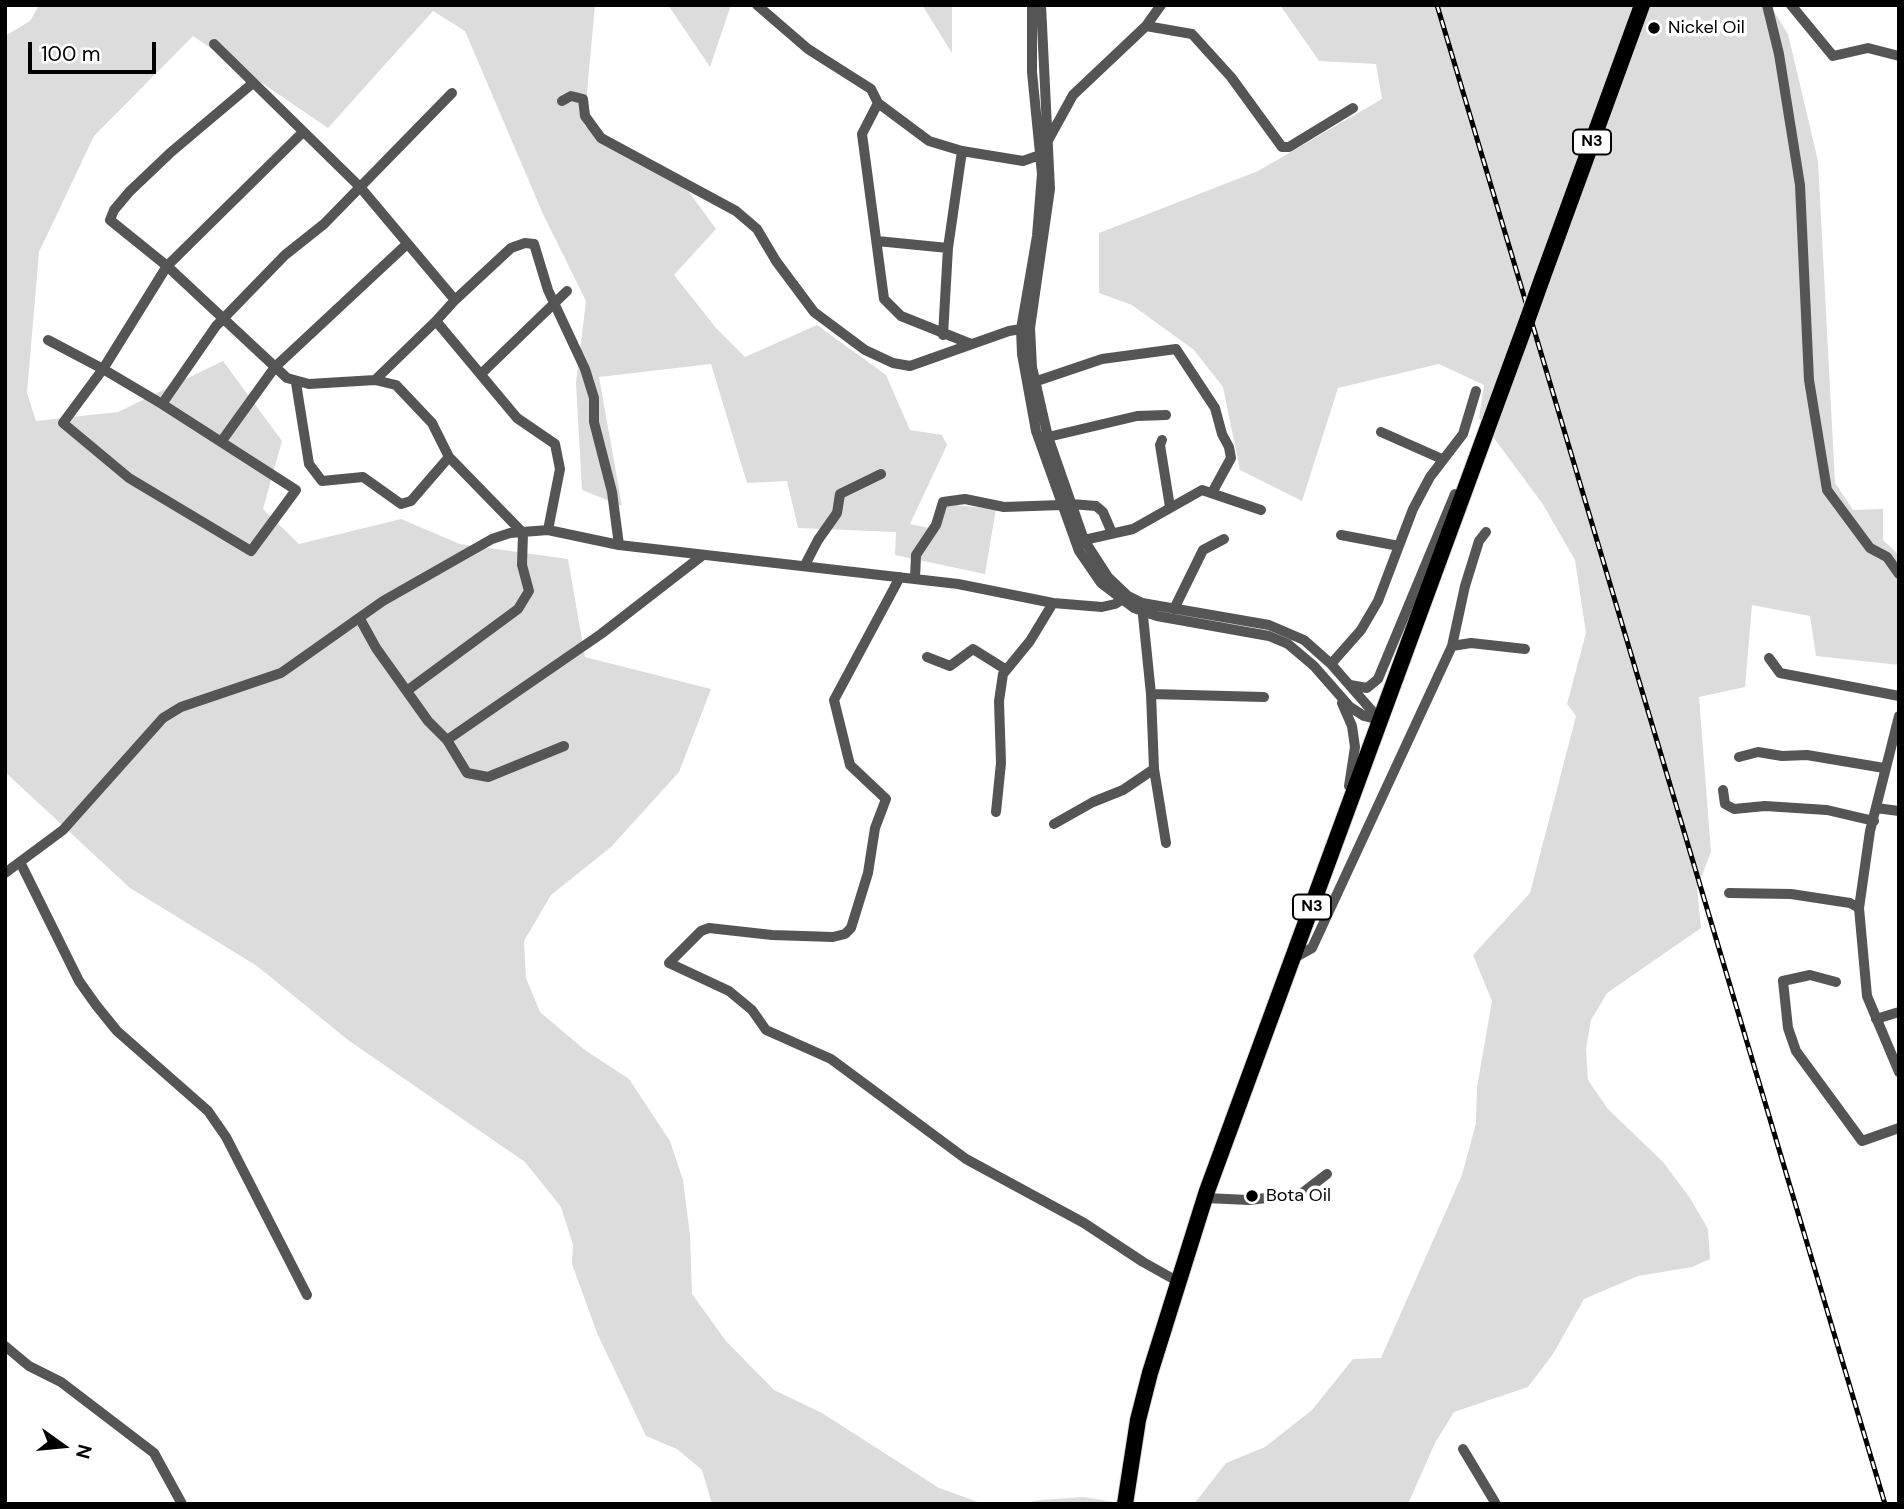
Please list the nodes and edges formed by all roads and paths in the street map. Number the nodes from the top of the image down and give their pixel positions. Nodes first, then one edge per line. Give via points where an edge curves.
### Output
1 (757, 5) edge
2 (1019, 5) edge
3 (1161, 5) edge
4 (1642, 5) edge
5 (1767, 5) edge
6 (1791, 5) edge
7 (1035, 6) edge
8 (1146, 26) junction
9 (214, 44) dead end
10 (1899, 56) edge
11 (253, 83) junction
12 (452, 93) dead end
13 (562, 101) dead end
14 (878, 103) junction
15 (1353, 108) dead end
16 (302, 133) junction
17 (1049, 144) junction
18 (962, 151) junction
19 (1040, 155) junction
20 (360, 187) junction
21 (877, 241) junction
22 (407, 244) junction
23 (948, 248) junction
24 (167, 266) junction
25 (567, 291) dead end
26 (455, 300) junction
27 (554, 304) junction
28 (223, 319) junction
29 (436, 321) junction
30 (1026, 328) junction
31 (943, 335) junction
32 (48, 340) dead end
33 (971, 344) junction
34 (275, 367) junction
35 (103, 369) junction
36 (482, 373) junction
37 (375, 380) junction
38 (1034, 382) junction
39 (296, 383) junction
40 (1476, 391) dead end
41 (162, 404) junction
42 (1495, 405) junction
43 (1166, 415) dead end
44 (1381, 432) dead end
45 (1048, 437) junction
46 (1162, 440) dead end
47 (221, 442) junction
48 (449, 457) junction
49 (1442, 459) junction
50 (881, 474) dead end
51 (1213, 491) junction
52 (1066, 504) junction
53 (1170, 507) junction
54 (1261, 510) dead end
55 (548, 530) junction
56 (1486, 532) dead end
57 (523, 533) junction
58 (1112, 533) junction
59 (1341, 535) dead end
60 (1224, 539) dead end
61 (1084, 540) junction
62 (619, 545) junction
63 (1399, 546) junction
64 (703, 555) junction
65 (805, 565) junction
66 (1899, 574) edge
67 (900, 577) junction
68 (915, 579) junction
69 (1125, 598) junction
70 (1053, 603) junction
71 (1142, 608) junction
72 (1174, 609) junction
73 (360, 620) junction
74 (1452, 646) junction
75 (1525, 649) dead end
76 (927, 657) dead end
77 (1769, 658) dead end
78 (1331, 664) junction
79 (1004, 669) junction
80 (1349, 685) junction
81 (408, 690) junction
82 (1151, 694) junction
83 (1338, 694) junction
84 (1265, 696) dead end
85 (1899, 696) edge
86 (1899, 716) edge
87 (1380, 720) junction
88 (447, 740) junction
89 (564, 746) dead end
90 (1739, 758) dead end
91 (1884, 768) junction
92 (1154, 769) junction
93 (1723, 790) dead end
94 (1876, 808) junction
95 (1899, 811) edge
96 (996, 812) dead end
97 (1874, 821) junction
98 (1054, 824) dead end
99 (1166, 844) dead end
100 (1333, 848) junction
101 (21, 864) junction
102 (5, 873) edge
103 (1730, 893) dead end
104 (1859, 908) junction
105 (1292, 959) junction
106 (1836, 982) dead end
107 (1899, 1013) edge
108 (1876, 1019) junction
109 (1899, 1072) edge
110 (1899, 1128) edge
111 (1327, 1174) dead end
112 (1205, 1198) junction
113 (1177, 1280) junction
114 (307, 1294) dead end
115 (5, 1346) edge
116 (1463, 1449) dead end
117 (182, 1504) edge
118 (1125, 1504) edge
119 (1496, 1504) edge

1 - 14 street via 808,49 871,89
2 - 7 street
3 - 8 street
4 - 42 highway, N3, bridge
5 - 66 street via 1800,185 1809,380 1827,490 1870,548 1887,557
6 - 10 street via 1833,56 1868,48
7 - 17 street
7 - 19 street via 1032,72
8 - 15 street via 1192,34 1231,77 1282,147
8 - 17 street via 1073,95
9 - 11 street
11 - 16 street
11 - 24 street via 170,153 114,210 110,220 115,226
12 - 20 street
13 - 33 street via 571,96 583,99 585,116 601,138 736,211 757,229 814,312 865,351 910,366
14 - 18 street via 929,141
14 - 21 street via 862,134
16 - 20 street
16 - 24 street
17 - 19 street
17 - 30 street via 1046,235
18 - 19 street via 1023,161
18 - 23 street
19 - 30 street via 1037,236
20 - 22 street
20 - 28 street
21 - 23 street
21 - 31 street via 884,299 892,310
22 - 26 street
22 - 34 street
23 - 31 street
24 - 28 street
24 - 35 street
25 - 27 street
26 - 27 street via 511,248 525,243 534,244
26 - 29 street
27 - 36 street
27 - 62 street via 594,398 594,422 612,492
28 - 34 street
28 - 41 street
29 - 36 street
29 - 37 street
30 - 33 street
30 - 38 street
30 - 52 street via 1026,389
31 - 33 street
32 - 35 street
34 - 39 street
34 - 47 street
35 - 41 street
35 - 47 street via 63,423 129,478 251,551 296,490
36 - 55 street via 517,418 555,444 560,469
37 - 39 street
37 - 48 street via 396,385 415,403 432,423
38 - 45 street
38 - 51 street via 1102,359 1176,349 1215,408 1229,447 1231,458
39 - 48 street via 310,464 322,481 363,477 401,503 411,501
40 - 49 street via 1463,434
41 - 47 street
42 - 80 street via 1378,679 1367,688
42 - 87 highway, N3
43 - 45 street via 1137,416
44 - 49 street
45 - 52 street
46 - 53 street
48 - 57 street
49 - 63 street via 1413,509
50 - 65 street via 840,494 837,513
51 - 53 street via 1194,492
51 - 54 street
52 - 58 street via 1096,506
52 - 61 street
52 - 68 street via 1004,507 965,499 943,502 936,525 916,555
52 - 69 street via 1079,551 1090,571
53 - 58 street via 1133,529
55 - 57 street
55 - 62 street
56 - 74 street via 1465,586
57 - 73 street via 492,539 383,601
57 - 81 street via 522,565 530,591 517,609
58 - 61 street
59 - 63 street
60 - 72 street via 1203,550
61 - 69 street
62 - 64 street
63 - 78 street via 1371,613
64 - 65 street
64 - 88 street via 601,634
65 - 67 street
67 - 68 street
67 - 113 street via 834,700 850,765 886,799 851,928 833,937 709,928 669,963 729,991 752,1010 765,1030 838,1064 966,1159
68 - 70 street
69 - 70 street via 1102,607
69 - 71 street
70 - 79 street via 1030,641
71 - 72 street
71 - 82 street
71 - 83 street via 1289,644
72 - 78 street via 1288,631
73 - 81 street
73 - 101 street via 281,673 181,707 163,718 63,830
74 - 75 street via 1471,643
74 - 105 street via 1312,948
76 - 79 street via 950,666 973,649
77 - 85 street via 1780,673
78 - 80 street
79 - 96 street
80 - 87 street
81 - 88 street
82 - 84 street
82 - 92 street
83 - 87 street via 1364,716
83 - 100 street via 1352,726 1355,747
86 - 91 street
87 - 100 highway, N3
88 - 89 street via 467,773 488,777
90 - 91 street via 1758,752 1782,757 1807,755
91 - 94 street
92 - 98 street
92 - 99 street
93 - 97 street via 1725,804 1734,809 1827,810
94 - 95 street
94 - 97 street
97 - 104 street
100 - 105 highway, N3
101 - 102 street
101 - 114 street via 79,981 96,1005 117,1031 208,1111 226,1137
103 - 104 street via 1791,894 1850,902
104 - 108 street via 1862,970
105 - 112 highway, N3
106 - 110 street via 1810,975 1783,981 1788,1028 1796,1051 1862,1141
107 - 108 street
108 - 109 street
111 - 112 street via 1301,1194 1249,1200
112 - 113 highway, N3
113 - 118 highway, N3 via 1138,1420
115 - 117 street via 154,1453
116 - 119 street

